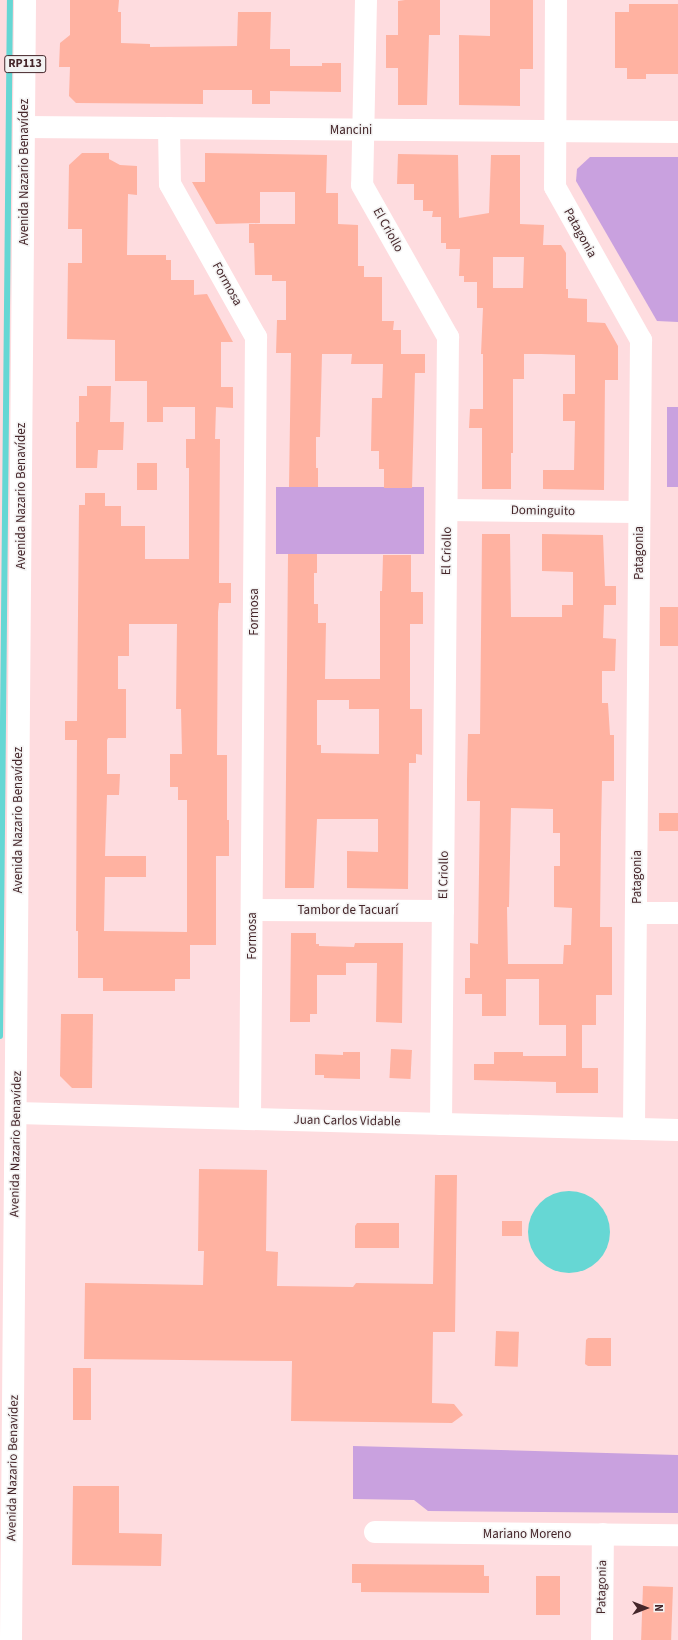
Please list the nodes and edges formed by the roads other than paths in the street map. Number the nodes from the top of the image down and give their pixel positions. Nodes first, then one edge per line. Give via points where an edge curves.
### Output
1 (25, 0) edge
2 (366, 0) edge
3 (556, 0) edge
4 (24, 127) junction
5 (169, 128) junction
6 (363, 130) junction
7 (555, 132) junction
8 (678, 132) edge
9 (447, 510) junction
10 (639, 512) junction
11 (252, 910) junction
12 (443, 911) junction
13 (636, 913) junction
14 (678, 913) edge
15 (16, 1113) junction
16 (250, 1119) junction
17 (441, 1124) junction
18 (634, 1129) junction
19 (678, 1130) edge
20 (375, 1532) dead end
21 (603, 1534) junction
22 (678, 1535) edge
23 (11, 1640) edge
24 (602, 1640) edge

1 - 4 street, Avenida Nazario Benavídez / RP113
2 - 6 street, El Criollo
3 - 7 street, Patagonia
4 - 5 street, Mancini
4 - 15 street, Avenida Nazario Benavídez / RP113
5 - 6 street, Mancini
5 - 11 street, Formosa via 170,184 256,337
6 - 7 street, Mancini
6 - 9 street, El Criollo via 362,185 448,337
7 - 8 street, Mancini
7 - 10 street, Patagonia via 555,187 640,340
9 - 10 street, Dominguito
9 - 12 street, El Criollo
10 - 13 street, Patagonia
11 - 12 street, Tambor de Tacuarí
11 - 16 street, Formosa
12 - 17 street, El Criollo
13 - 14 street
13 - 18 street, Patagonia
15 - 16 street, Juan Carlos Vidable
15 - 23 street, Avenida Nazario Benavídez / RP113
16 - 17 street, Juan Carlos Vidable
17 - 18 street, Juan Carlos Vidable
18 - 19 street, Juan Carlos Vidable
20 - 21 street, Mariano Moreno
21 - 22 street, Mariano Moreno
21 - 24 street, Patagonia

